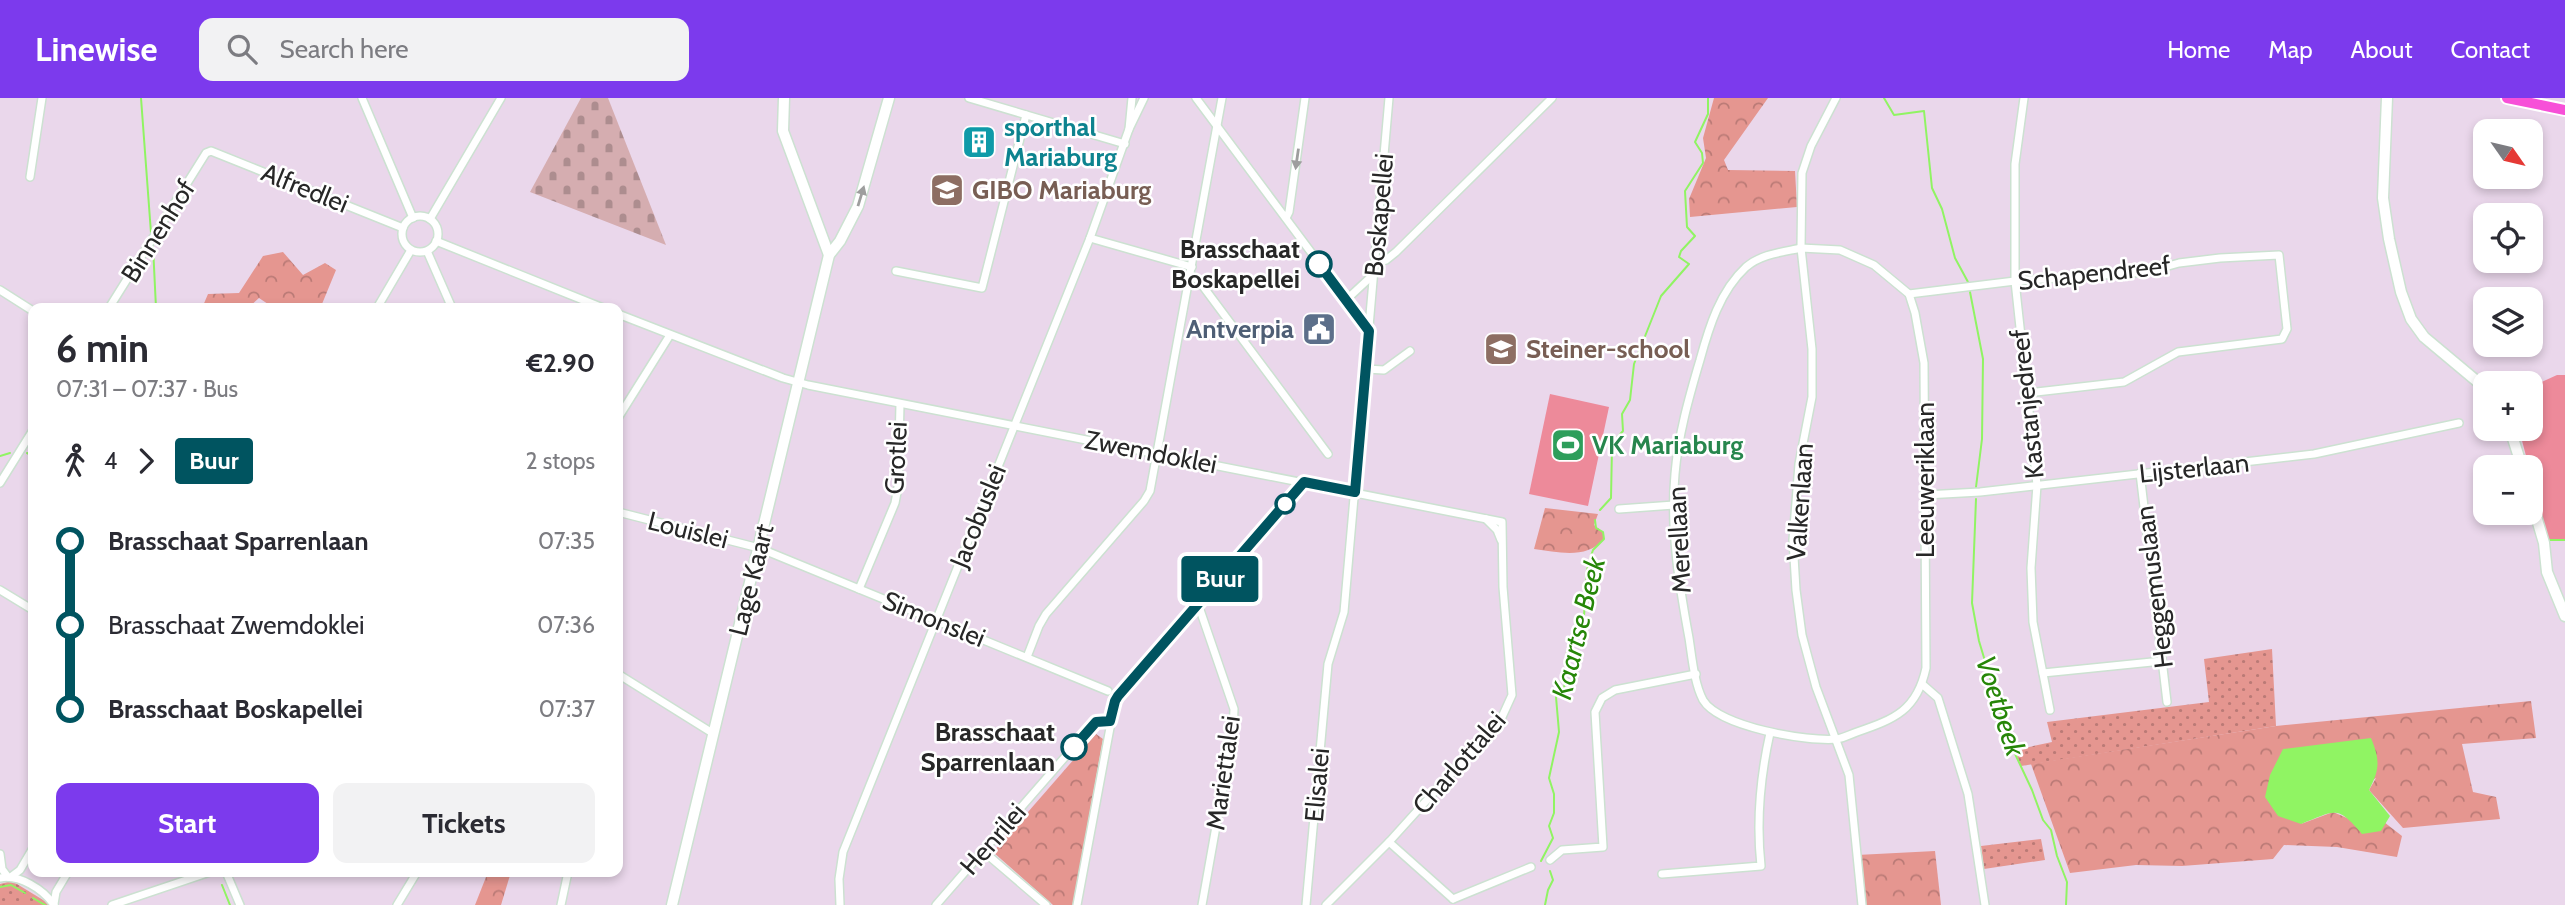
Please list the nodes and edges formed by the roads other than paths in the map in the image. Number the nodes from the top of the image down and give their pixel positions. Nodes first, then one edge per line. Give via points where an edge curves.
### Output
1 (42, 98) edge
2 (362, 98) edge
3 (501, 98) edge
4 (784, 98) edge
5 (889, 98) edge
6 (969, 98) edge
7 (1132, 98) edge
8 (1144, 98) edge
9 (1196, 98) edge
10 (1222, 98) edge
11 (1305, 98) edge
12 (1389, 98) edge
13 (1552, 98) edge
14 (1836, 98) edge
15 (2024, 98) edge
16 (2387, 98) edge
17 (2507, 98) edge
18 (2565, 110) edge
19 (1026, 115) junction
20 (1217, 127) junction
21 (1129, 129) junction
22 (1125, 144) junction
23 (206, 153) joint
24 (30, 177) dead end
25 (414, 218) junction
26 (1286, 218) junction
27 (429, 219) junction
28 (403, 228) junction
29 (1090, 238) junction
30 (436, 241) junction
31 (1801, 248) junction
32 (411, 250) junction
33 (427, 251) junction
34 (829, 255) junction
35 (1375, 262) junction
36 (896, 271) dead end
37 (1191, 271) junction
38 (1374, 274) junction
39 (2015, 281) junction
40 (0, 290) edge
41 (1909, 294) junction
42 (1346, 300) junction
43 (112, 303) edge
44 (380, 303) edge
45 (450, 303) edge
46 (591, 303) edge
47 (28, 307) edge
48 (623, 316) edge
49 (1369, 331) junction
50 (670, 335) junction
51 (1410, 351) dead end
52 (1366, 369) junction
53 (2473, 378) edge
54 (800, 383) junction
55 (2027, 393) junction
56 (900, 404) junction
57 (623, 410) edge
58 (2459, 423) dead end
59 (1014, 426) junction
60 (28, 438) edge
61 (1158, 453) junction
62 (1328, 454) dead end
63 (2140, 473) junction
64 (1304, 482) junction
65 (0, 483) edge
66 (2037, 485) junction
67 (1355, 492) junction
68 (1925, 495) junction
69 (1674, 505) junction
70 (1619, 509) dead end
71 (623, 513) edge
72 (1485, 518) joint
73 (2539, 525) edge
74 (759, 548) junction
75 (859, 589) junction
76 (0, 590) edge
77 (1198, 604) junction
78 (28, 607) edge
79 (2565, 615) edge
80 (936, 621) junction
81 (1027, 657) junction
82 (2162, 661) junction
83 (1328, 664) joint
84 (2043, 673) junction
85 (1696, 674) junction
86 (623, 677) edge
87 (1922, 684) junction
88 (1108, 691) dead end
89 (2167, 702) dead end
90 (2050, 710) dead end
91 (1110, 721) junction
92 (1770, 733) junction
93 (714, 734) junction
94 (1837, 739) junction
95 (1389, 842) junction
96 (983, 851) junction
97 (0, 854) edge
98 (28, 856) edge
99 (1550, 860) dead end
100 (1531, 867) dead end
101 (1662, 874) dead end
102 (7, 877) edge
103 (65, 877) edge
104 (195, 877) edge
105 (228, 877) edge
106 (414, 877) edge
107 (567, 877) edge
108 (1454, 902) edge
109 (54, 905) edge
110 (112, 905) edge
111 (240, 905) edge
112 (397, 905) edge
113 (561, 905) edge
114 (672, 905) edge
115 (841, 905) edge
116 (936, 905) edge
117 (1046, 905) edge
118 (1077, 905) edge
119 (1202, 905) edge
120 (1306, 905) edge
121 (1326, 905) edge
122 (1862, 905) edge
123 (1985, 905) edge

1 - 24 street
2 - 25 street
3 - 27 street
4 - 34 street via 783,131
34 -> 5 street via 858,206
6 - 19 street
7 - 21 street, Jacobuslei
8 - 21 street, Jacobuslei
9 - 20 street
10 - 20 street
11 -> 26 street
12 - 35 street, Boskapellei
13 - 35 street via 1396,252
14 - 31 street, Valkenlaan via 1802,173
15 - 39 street, Kastanjedreef via 2015,164
16 - 53 street via 2383,198 2410,319 2424,337
17 - 18 main road
19 - 22 street
19 - 36 street via 982,288
20 - 26 street
20 - 37 street
21 - 22 street, Jacobuslei
22 - 29 street, Jacobuslei
23 - 28 street, Alfredlei via 211,151
23 - 43 street, Binnenhof
25 - 27 street
25 - 28 street
26 - 42 street
27 - 30 street via 437,229
28 - 32 street via 403,240
29 - 37 street
29 - 59 street, Jacobuslei
30 - 33 street
30 - 46 street
31 - 41 street via 1840,250 1874,265
31 - 69 street, Merellaan via 1770,254 1748,265 1725,291 1689,396 1675,472
31 - 94 street, Valkenlaan via 1812,349 1812,397 1795,500 1796,590 1816,687
32 - 33 street
32 - 44 street
33 - 45 street
34 - 54 street, Lage Kaart
35 - 38 street, Boskapellei
37 - 61 street
37 - 62 street
38 - 42 street
38 - 49 street, Boskapellei
39 - 41 street, Schapendreef
39 - 55 street, Kastanjedreef
39 - 55 street, Schapendreef via 2147,272 2179,263 2279,255 2287,329 2282,339 2178,352 2124,382
40 - 47 street
41 - 68 street, Leeuweriklaan via 1924,363
42 - 49 street
48 - 50 street
49 - 52 street, Boskapellei
50 - 54 street
50 - 57 street
51 - 52 street via 1384,370
52 - 67 street, Boskapellei
54 - 56 street, Zwemdoklei
54 - 74 street, Lage Kaart
55 - 66 street, Kastanjedreef
56 - 59 street, Zwemdoklei
56 - 75 street, Grotlei via 895,503
58 - 63 street, Lijsterlaan via 2314,454
59 - 61 street, Zwemdoklei
59 - 80 street, Jacobuslei
60 - 65 street
61 - 64 street, Zwemdoklei
61 - 81 street via 1144,501 1046,614
63 - 66 street, Lijsterlaan
63 - 82 street, Heggemuslaan
64 - 67 street, Zwemdoklei
64 - 77 street
66 - 68 street, Lijsterlaan
66 - 84 street, Kastanjedreef via 2031,568 2033,622
67 - 72 street, Zwemdoklei
67 - 83 street, Boskapellei via 1344,612
68 - 87 street, Leeuweriklaan via 1926,668
69 - 70 street
69 - 85 street, Merellaan via 1683,605
71 - 74 street, Louislei
72 - 95 street, Charlottalei via 1500,528 1512,695 1502,717
73 - 79 street via 2547,572
74 - 75 street, Simonslei
74 - 93 street, Lage Kaart
75 - 80 street, Simonslei
76 - 78 street
77 - 91 street via 1118,696
77 - 119 street, Mariettalei via 1234,709
80 - 81 street, Simonslei
80 - 115 street, Jacobuslei via 843,852
81 - 88 street, Simonslei
82 - 84 street
82 - 89 street, Heggemuslaan
83 - 120 street, Elisalei
84 - 90 street, Kastanjedreef
85 - 92 street, Merellaan via 1709,707
85 - 99 street via 1615,690 1602,698 1595,712 1603,847 1562,850
86 - 93 street
87 - 94 street, Leeuweriklaan via 1903,712
87 - 123 street via 1938,698 1968,794
91 - 96 street, Henrilei via 1092,726
91 - 118 street
92 - 94 street, Merellaan
92 - 101 street via 1757,812 1761,866
93 - 114 street, Lage Kaart
94 - 122 street, Valkenlaan via 1849,775
95 - 108 street
95 - 121 street, Charlottalei
96 - 116 street, Henrilei
96 - 117 street
97 - 102 street
98 - 102 street via 20,870
100 - 108 street
102 - 109 street via 34,888
103 - 109 street
104 - 110 street
105 - 111 street
106 - 112 street
107 - 113 street

